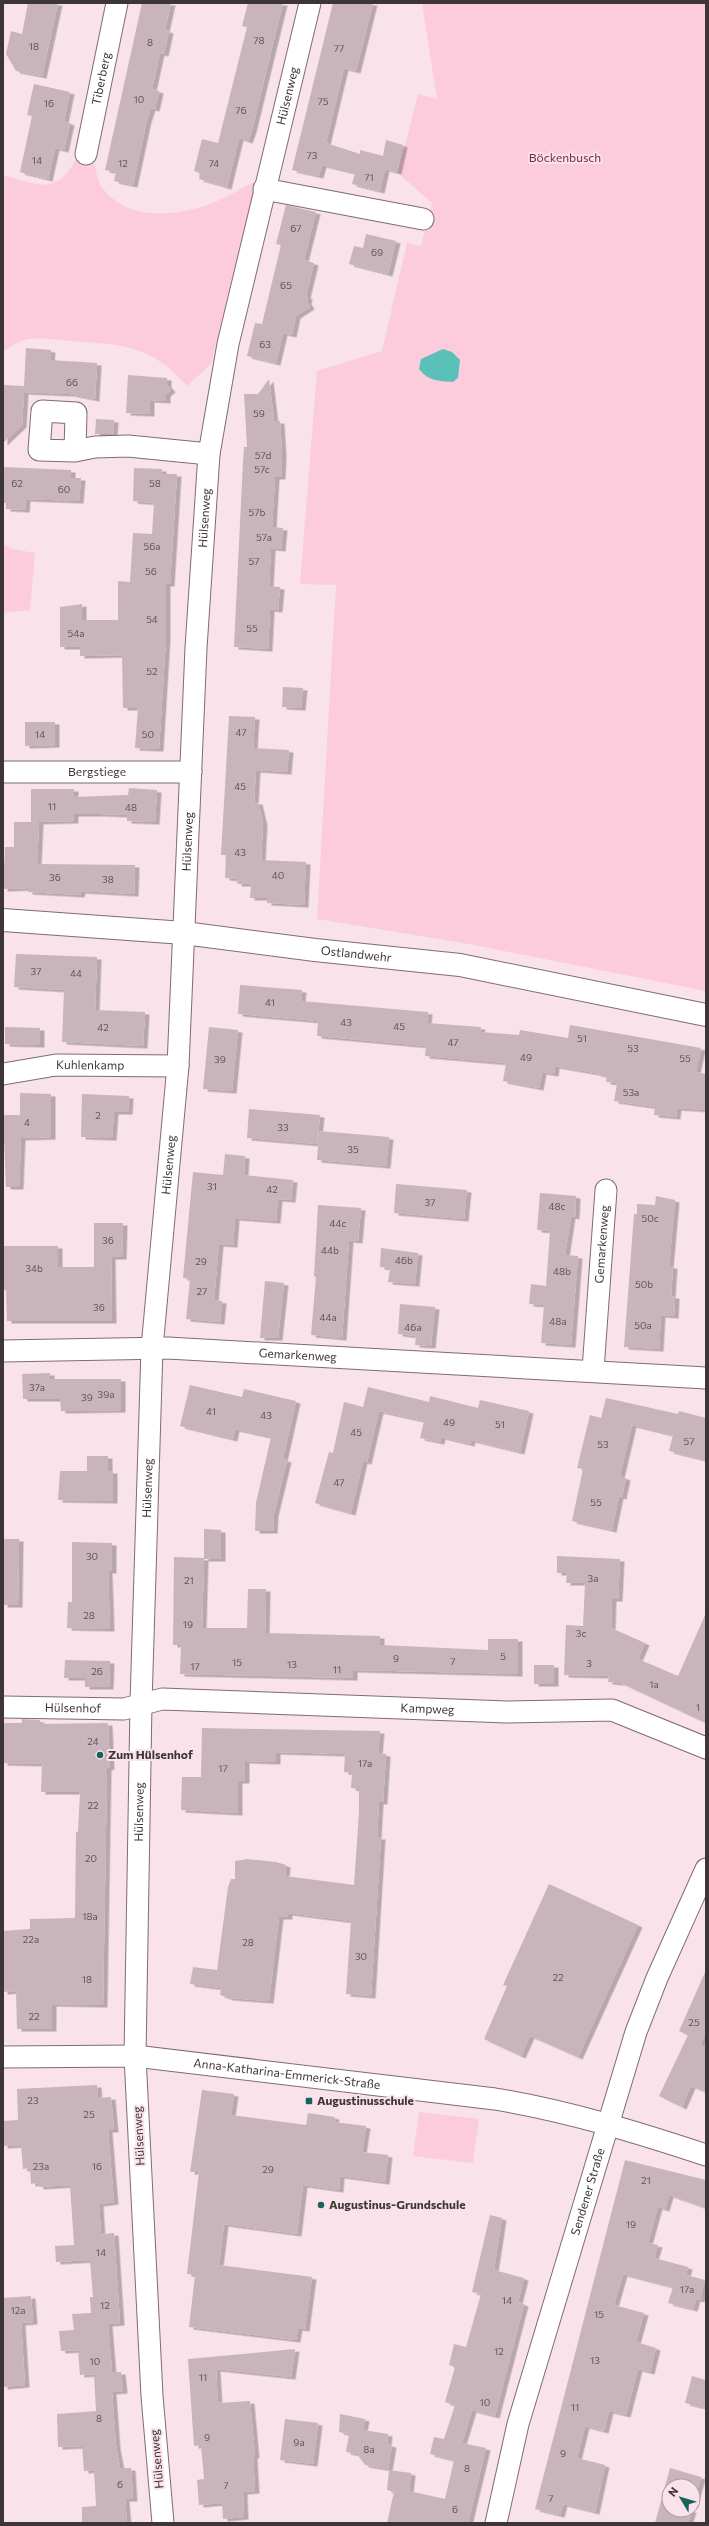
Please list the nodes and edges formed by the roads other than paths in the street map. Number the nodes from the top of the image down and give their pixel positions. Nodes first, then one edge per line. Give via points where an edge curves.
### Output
1 (117, 3) edge
2 (310, 3) edge
3 (86, 154) dead end
4 (264, 189) junction
5 (422, 219) dead end
6 (75, 451) dead end
7 (209, 454) junction
8 (3, 772) edge
9 (191, 772) junction
10 (3, 920) edge
11 (184, 933) junction
12 (706, 1015) edge
13 (178, 1066) junction
14 (3, 1074) edge
15 (606, 1190) dead end
16 (152, 1348) junction
17 (3, 1351) edge
18 (593, 1370) junction
19 (706, 1378) edge
20 (141, 1703) junction
21 (3, 1707) edge
22 (706, 1748) edge
23 (706, 1869) edge
24 (136, 2056) junction
25 (3, 2058) edge
26 (608, 2123) junction
27 (706, 2155) edge
28 (163, 2523) edge
29 (496, 2523) edge

1 - 3 street, Tiberberg
2 - 4 street, Hülsenweg
4 - 5 street
4 - 7 street, Hülsenweg via 228,344
6 - 7 street via 95,447 128,446
7 - 9 street, Hülsenweg
8 - 9 street, Bergstiege
9 - 11 street, Hülsenweg
10 - 11 street, Ostlandwehr
11 - 12 street, Ostlandwehr via 460,965
11 - 13 street, Hülsenweg
13 - 14 street, Kuhlenkamp via 56,1066
13 - 16 street, Hülsenweg
15 - 18 street, Gemarkenweg
16 - 17 street, Gemarkenweg
16 - 18 street, Gemarkenweg
16 - 20 street, Hülsenweg
18 - 19 street, Gemarkenweg
20 - 21 street, Hülsenhof via 124,1709
20 - 22 street, Kampweg via 162,1699 508,1712 612,1710
20 - 24 street, Hülsenweg
23 - 26 street, Sendener Straße via 638,2025
24 - 25 street, Anna-Katharina-Emmerick-Straße
24 - 26 street, Anna-Katharina-Emmerick-Straße via 495,2099
24 - 28 street, Hülsenweg via 152,2396
26 - 27 street, Anna-Katharina-Emmerick-Straße
26 - 29 street, Sendener Straße via 518,2424

